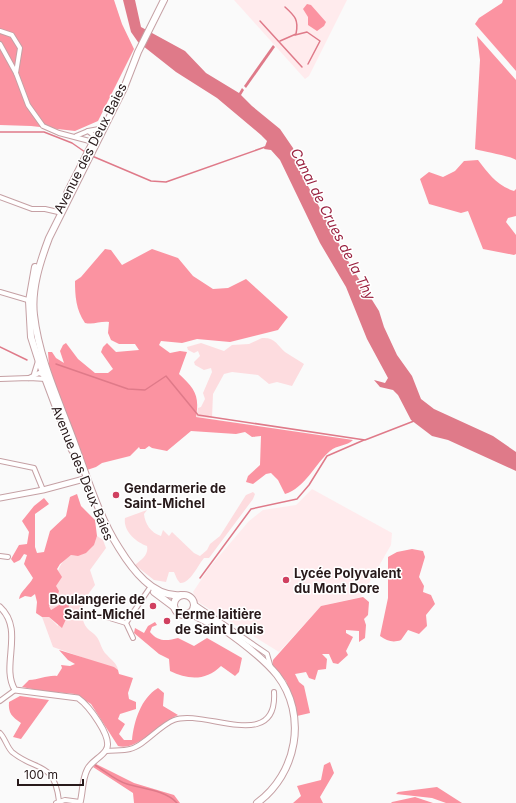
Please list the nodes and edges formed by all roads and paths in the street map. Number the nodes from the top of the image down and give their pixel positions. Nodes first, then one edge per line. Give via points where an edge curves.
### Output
1 (164, 0) edge
2 (0, 31) edge
3 (0, 44) edge
4 (130, 71) junction
5 (16, 73) junction
6 (99, 129) junction
7 (88, 131) junction
8 (76, 136) junction
9 (94, 143) junction
10 (87, 158) junction
11 (0, 197) edge
12 (58, 212) junction
13 (0, 292) edge
14 (31, 301) junction
15 (38, 361) junction
16 (34, 374) junction
17 (44, 376) junction
18 (29, 378) junction
19 (0, 379) edge
20 (59, 402) junction
21 (0, 461) edge
22 (86, 479) junction
23 (43, 490) junction
24 (0, 498) edge
25 (0, 556) edge
26 (8, 557) dead end
27 (149, 589) junction
28 (181, 595) junction
29 (194, 605) junction
30 (0, 607) edge
31 (174, 607) junction
32 (189, 614) junction
33 (103, 616) dead end
34 (126, 623) junction
35 (133, 638) dead end
36 (237, 640) junction
37 (271, 668) junction
38 (15, 690) junction
39 (274, 692) dead end
40 (0, 701) edge
41 (0, 733) edge
42 (106, 750) junction
43 (82, 801) edge
44 (57, 802) edge
45 (257, 803) edge

1 - 4 main road
2 - 5 street via 12,35 20,48
3 - 5 street
4 - 6 main road, Avenue des Deux Baies
4 - 9 main road, Avenue des Deux Baies via 124,88
5 - 8 street via 28,105 43,126
6 - 7 street
6 - 9 main road, Avenue des Deux Baies
7 - 8 street
7 - 9 street
8 - 9 street
9 - 10 main road, Avenue des Deux Baies
10 - 12 main road, Avenue des Deux Baies
10 - 14 main road, Avenue des Deux Baies via 49,238 40,262
11 - 12 street via 32,209
12 - 14 main road, Avenue des Deux Baies via 36,264
13 - 14 street
14 - 15 main road, Avenue des Deux Baies via 31,337
14 - 20 main road, Avenue des Deux Baies via 40,351
15 - 16 street
15 - 17 main road, Avenue des Deux Baies
16 - 17 street
16 - 18 street
17 - 18 street
17 - 20 street via 48,377
17 - 22 main road, Avenue des Deux Baies
18 - 19 street
20 - 22 main road, Avenue des Deux Baies
21 - 23 street via 34,468
22 - 23 street
22 - 27 main road, Avenue des Deux Baies via 116,551
22 - 28 main road, Avenue des Deux Baies via 108,528 131,565 159,592
23 - 24 street
25 - 26 street
27 - 31 main road, Avenue des Deux Baies
27 - 34 street
28 - 29 main road, Avenue des Deux Baies via 190,596
28 - 31 main road via 174,601
29 - 32 main road
29 - 36 main road, Avenue des Deux Baies via 198,612
29 - 37 street via 267,654
30 - 38 street via 10,622 7,675
31 - 32 main road, Avenue des Deux Baies via 180,614
32 - 36 main road, Avenue des Deux Baies
33 - 34 street
34 - 35 street
36 - 37 main road, Avenue des Deux Baies
37 - 45 main road, Avenue des Deux Baies via 282,683 292,707 295,724 294,743 290,760 282,776 272,791
38 - 40 street
38 - 42 street via 78,698 95,716 108,743
39 - 42 street via 273,707 260,723 248,727 197,719 174,720 132,749
41 - 44 street via 12,751 48,770 57,787
42 - 43 street via 86,770
43 - 44 street

